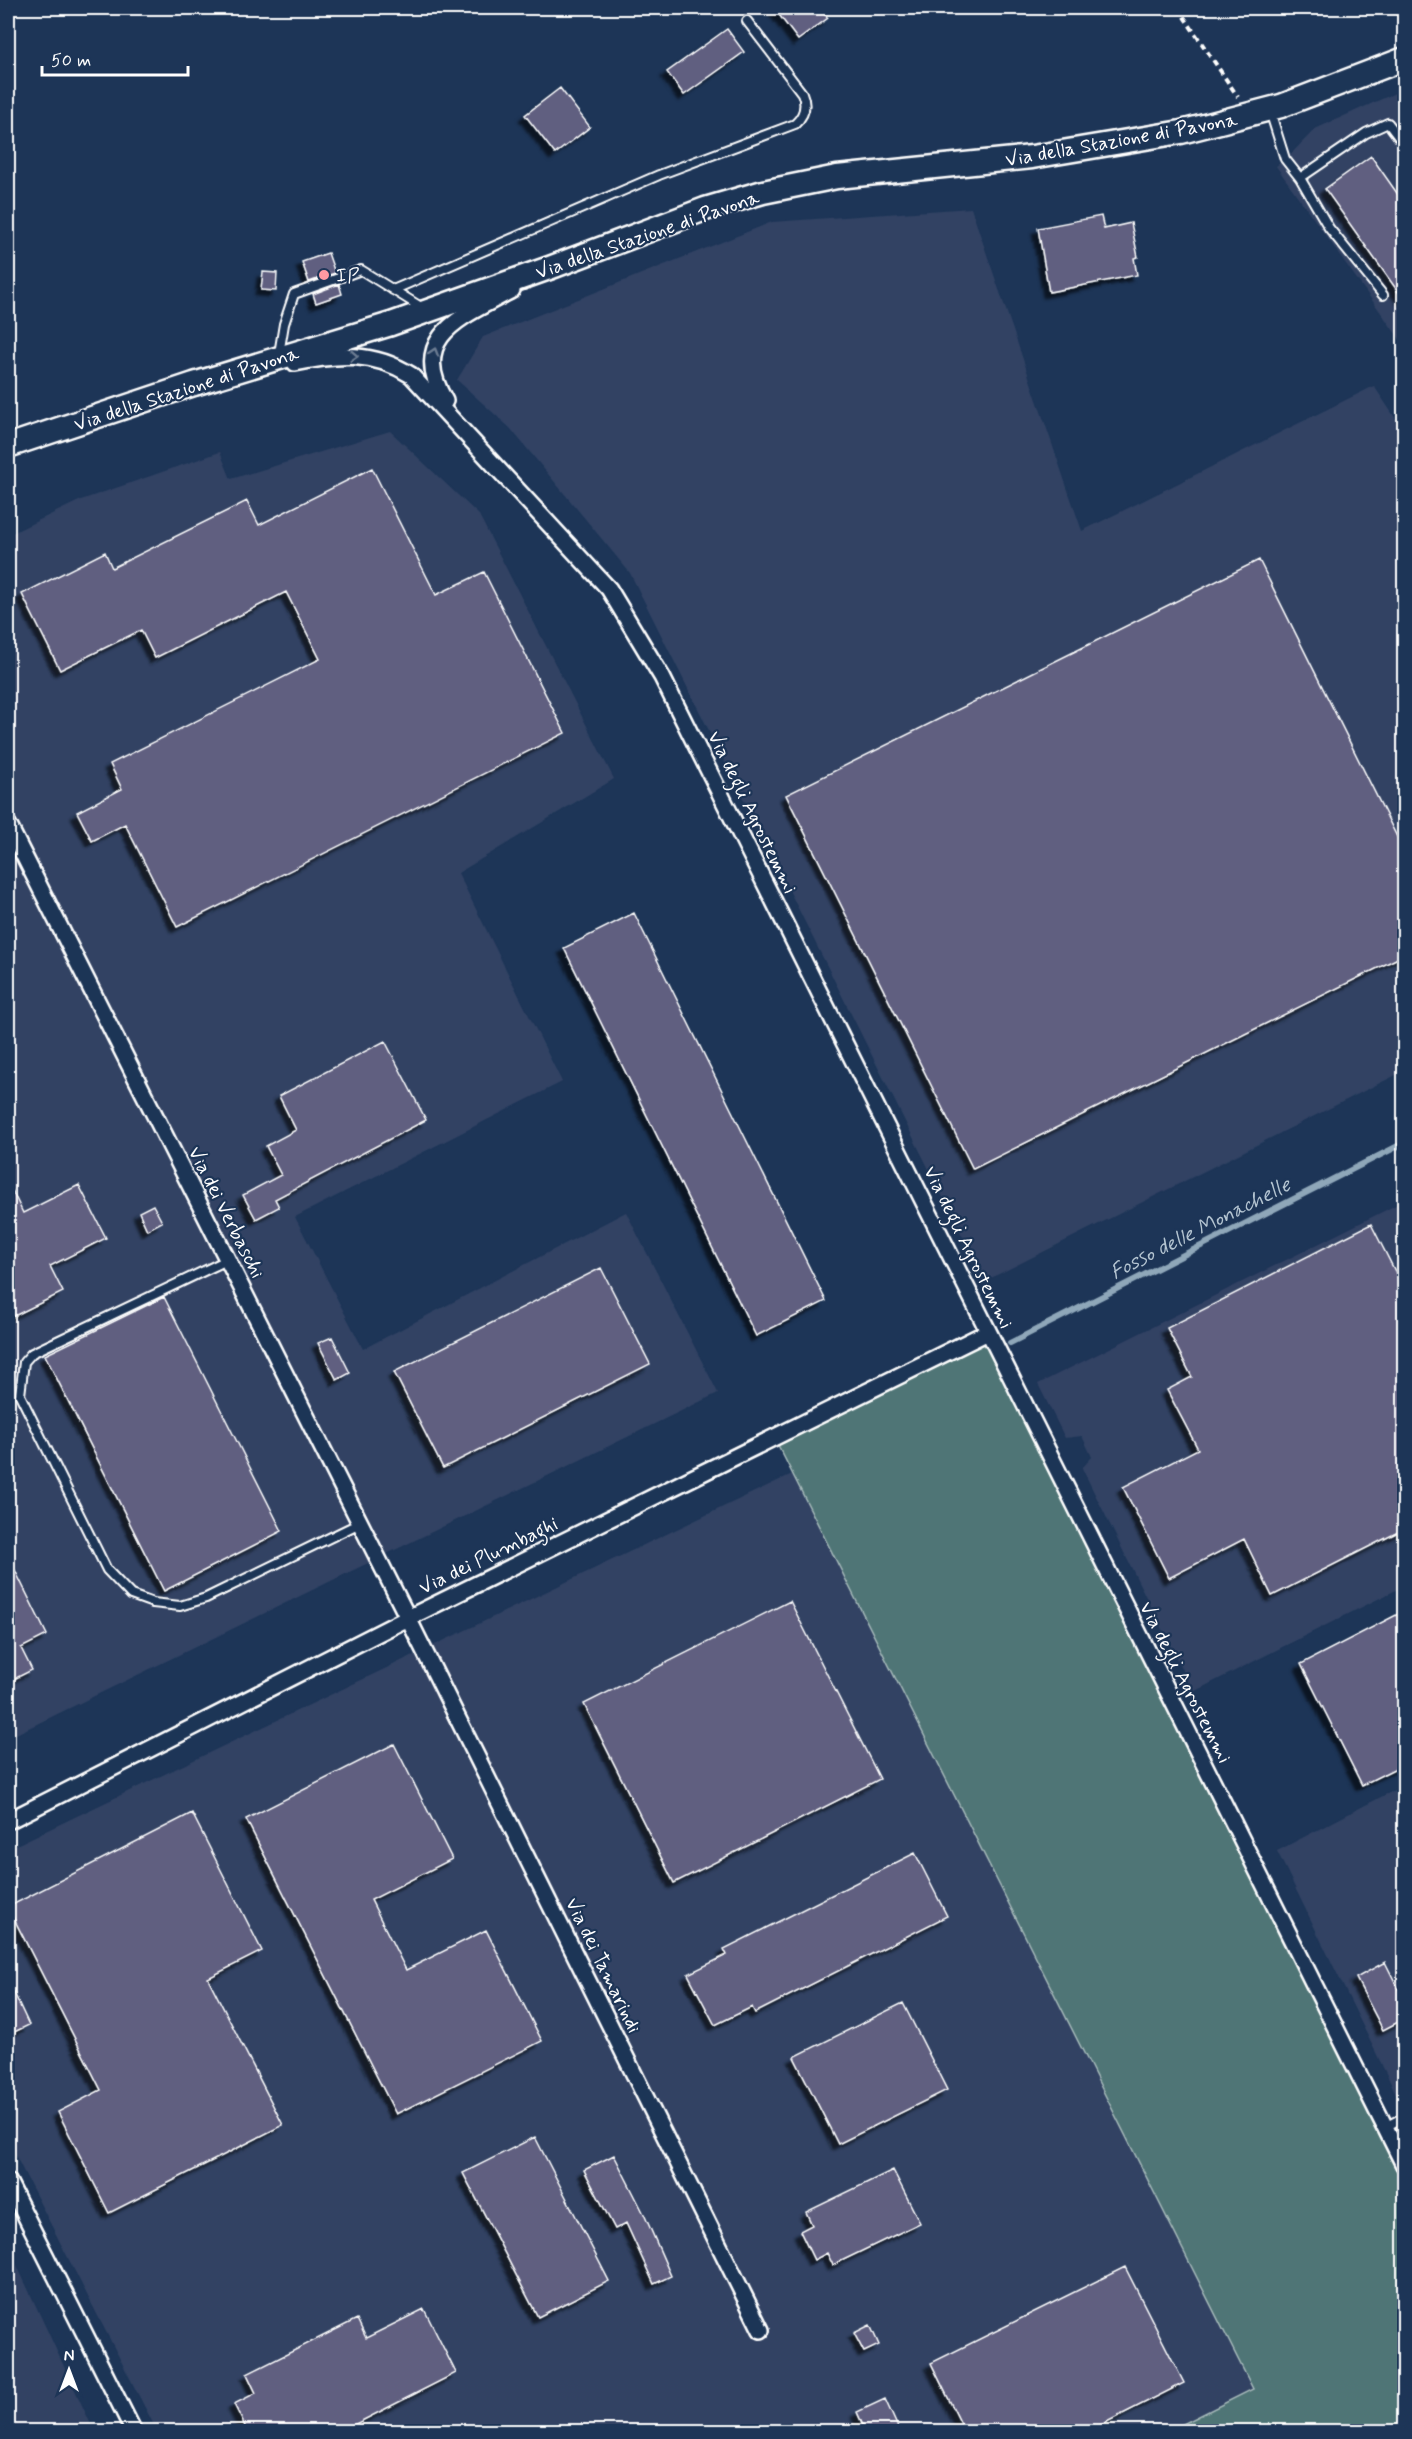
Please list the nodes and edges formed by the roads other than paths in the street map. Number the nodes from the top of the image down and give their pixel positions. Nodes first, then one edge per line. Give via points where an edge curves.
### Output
1 (747, 21) dead end
2 (1404, 59) edge
3 (1260, 112) junction
4 (1404, 144) edge
5 (1300, 178) junction
6 (552, 267) junction
7 (393, 290) junction
8 (1383, 295) dead end
9 (428, 311) junction
10 (278, 358) junction
11 (194, 384) junction
12 (459, 424) junction
13 (8, 446) edge
14 (8, 824) edge
15 (227, 1260) junction
16 (988, 1332) junction
17 (360, 1523) junction
18 (408, 1618) junction
19 (8, 1821) edge
20 (1404, 2117) edge
21 (1385, 2127) junction
22 (1404, 2165) edge
23 (8, 2181) edge
24 (761, 2330) dead end
25 (134, 2432) edge

1 - 7 lane via 805,99 804,112 795,124 659,175
2 - 3 main road, Via della Stazione di Pavona
3 - 5 lane
3 - 6 main road, Via della Stazione di Pavona via 1171,134 1052,155 808,182 705,209
4 - 5 lane via 1388,123 1366,133
5 - 8 lane via 1329,228
6 - 9 main road, Via della Stazione di Pavona
12 -> 6 street, Via degli Agrostemmi via 434,382 431,356 438,340 466,315
7 - 9 lane
7 - 10 lane via 361,270 294,294
9 - 10 main road, Via della Stazione di Pavona
10 - 11 main road, Via della Stazione di Pavona
11 -> 12 street, Via degli Agrostemmi via 327,357 362,356 394,365 411,375
11 - 13 main road, Via della Stazione di Pavona
12 - 16 street, Via degli Agrostemmi via 609,589 662,677
14 - 15 street, Via dei Verbaschi
15 - 17 street, Via dei Verbaschi
15 - 17 lane via 32,1353 24,1362 20,1395 107,1570 131,1595 180,1606 206,1598
16 - 18 street, Via dei Plumbaghi
16 - 21 street, Via degli Agrostemmi
17 - 18 street, Via dei Verbaschi
18 - 19 street, Via dei Plumbaghi
18 - 24 street, Via dei Tamarindi
20 - 21 lane
21 - 22 street, Via degli Agrostemmi
23 - 25 street

